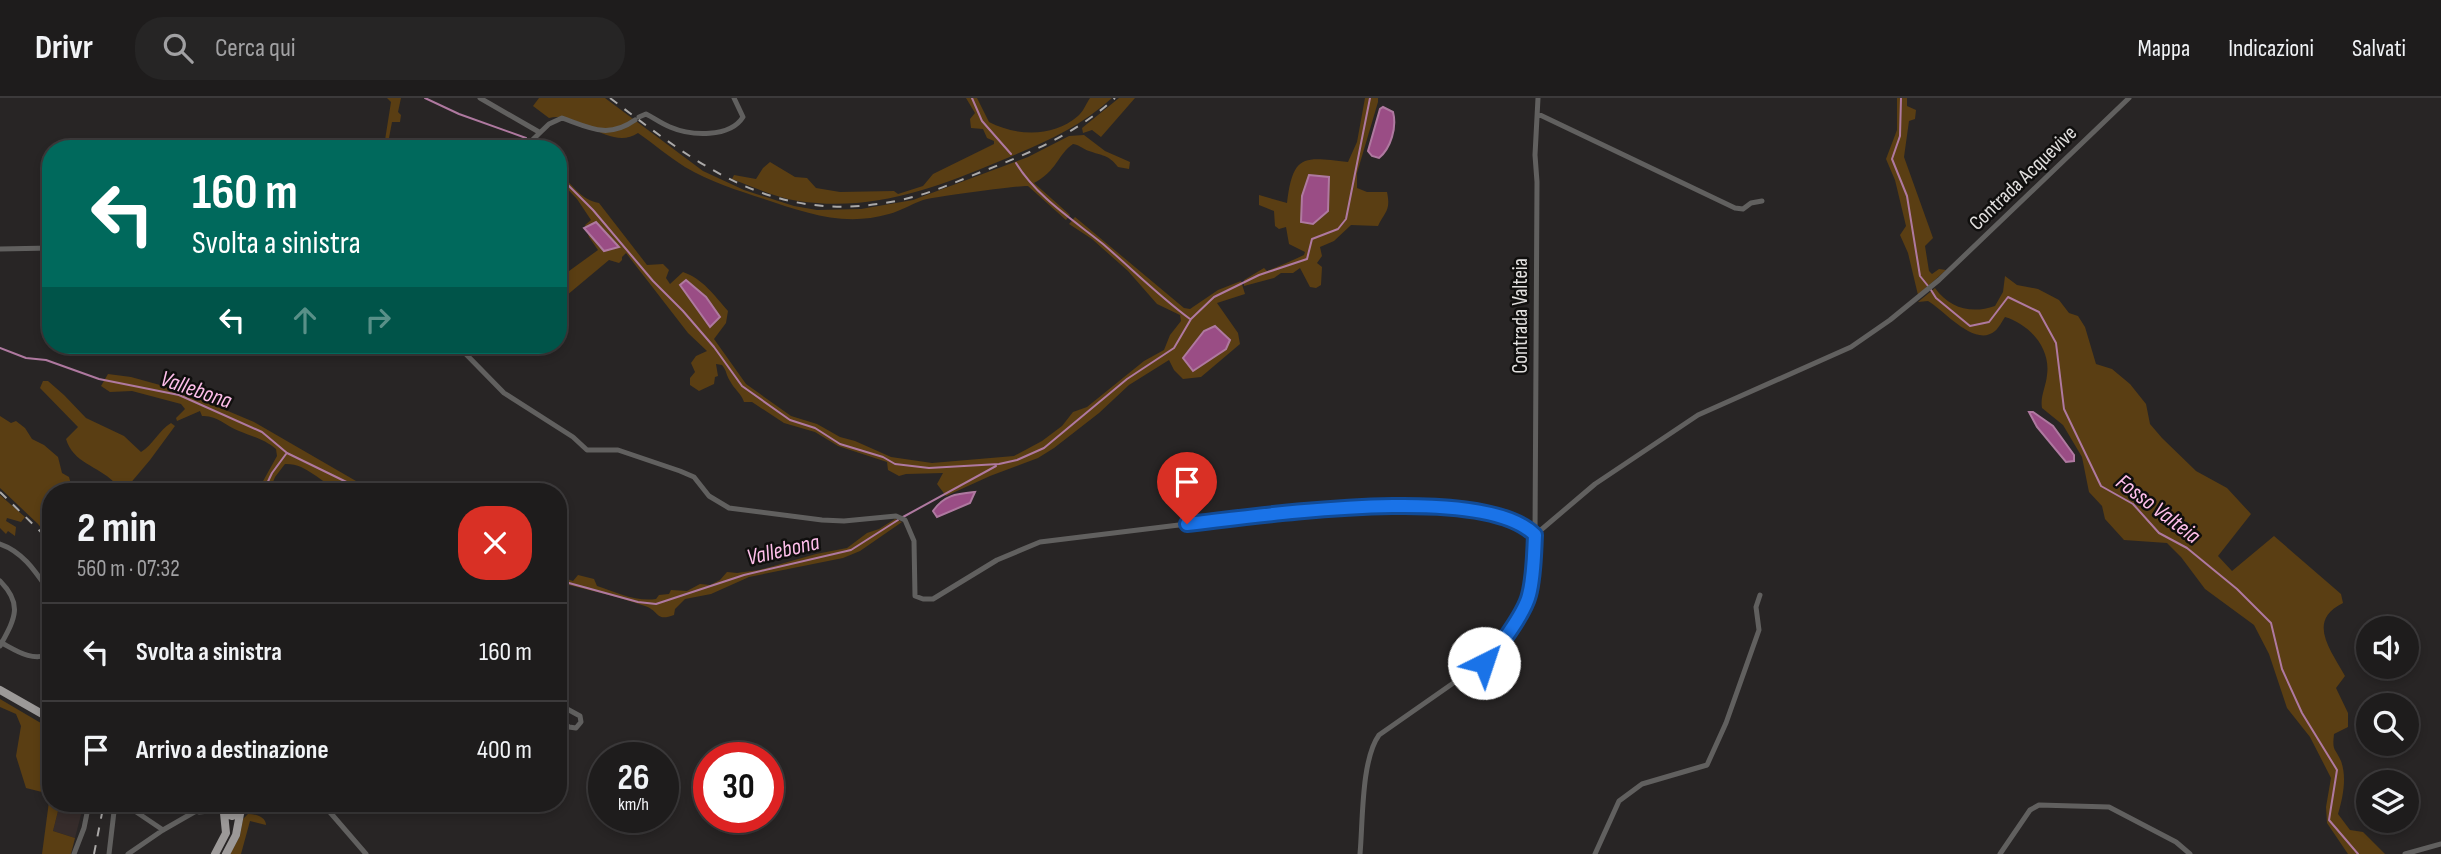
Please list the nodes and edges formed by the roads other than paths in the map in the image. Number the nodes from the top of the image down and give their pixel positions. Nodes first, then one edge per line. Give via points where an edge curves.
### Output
1 (481, 98) edge
2 (734, 98) edge
3 (1538, 98) edge
4 (2129, 98) edge
5 (1538, 114) junction
6 (539, 132) junction
7 (531, 140) edge
8 (1762, 201) dead end
9 (42, 248) edge
10 (0, 250) edge
11 (466, 354) edge
12 (1535, 535) junction
13 (0, 544) edge
14 (0, 581) edge
15 (42, 583) edge
16 (1760, 595) dead end
17 (1, 644) edge
18 (42, 656) edge
19 (0, 690) edge
20 (567, 709) edge
21 (42, 714) edge
22 (567, 725) edge
23 (87, 812) edge
24 (114, 812) edge
25 (136, 812) edge
26 (196, 812) edge
27 (222, 812) edge
28 (226, 812) edge
29 (330, 812) edge
30 (192, 813) joint
31 (240, 814) joint
32 (163, 830) junction
33 (2441, 844) edge
34 (74, 854) edge
35 (109, 854) edge
36 (128, 854) edge
37 (215, 854) edge
38 (226, 854) edge
39 (366, 854) edge
40 (1360, 854) edge
41 (1595, 854) edge
42 (2000, 854) edge
43 (2190, 854) edge
44 (2405, 854) edge

1 - 6 street
2 - 6 street via 743,117 725,130 688,133 646,114 614,131 562,118
3 - 5 street, Contrada Valteia
4 - 12 street, Contrada Acquevive via 1913,302 1851,347 1698,415 1595,484
5 - 8 street via 1735,208
5 - 12 street, Contrada Valteia
6 - 7 street
9 - 10 street
11 - 12 street via 504,393 587,450 618,450 680,471 694,477 709,496 729,508 844,522 903,518 914,541 915,596 923,599 1040,542 1187,524 1392,505 1483,511
12 - 40 street, Contrada Valteia via 1527,603 1492,656 1379,734 1372,744
13 - 15 street via 21,556
14 - 17 street via 11,595 15,611
16 - 41 street via 1756,607 1759,631 1707,765 1642,784 1619,802
17 - 18 street via 31,658
19 - 21 main road
20 - 22 street via 580,716 581,722 576,728
23 - 34 street
24 - 35 street
25 - 32 street
26 - 30 street
27 - 37 main road via 226,833
28 - 31 main road
29 - 39 street
30 - 32 street
31 - 38 main road
32 - 36 street
33 - 44 street
42 - 43 street via 2030,810 2039,805 2109,807

